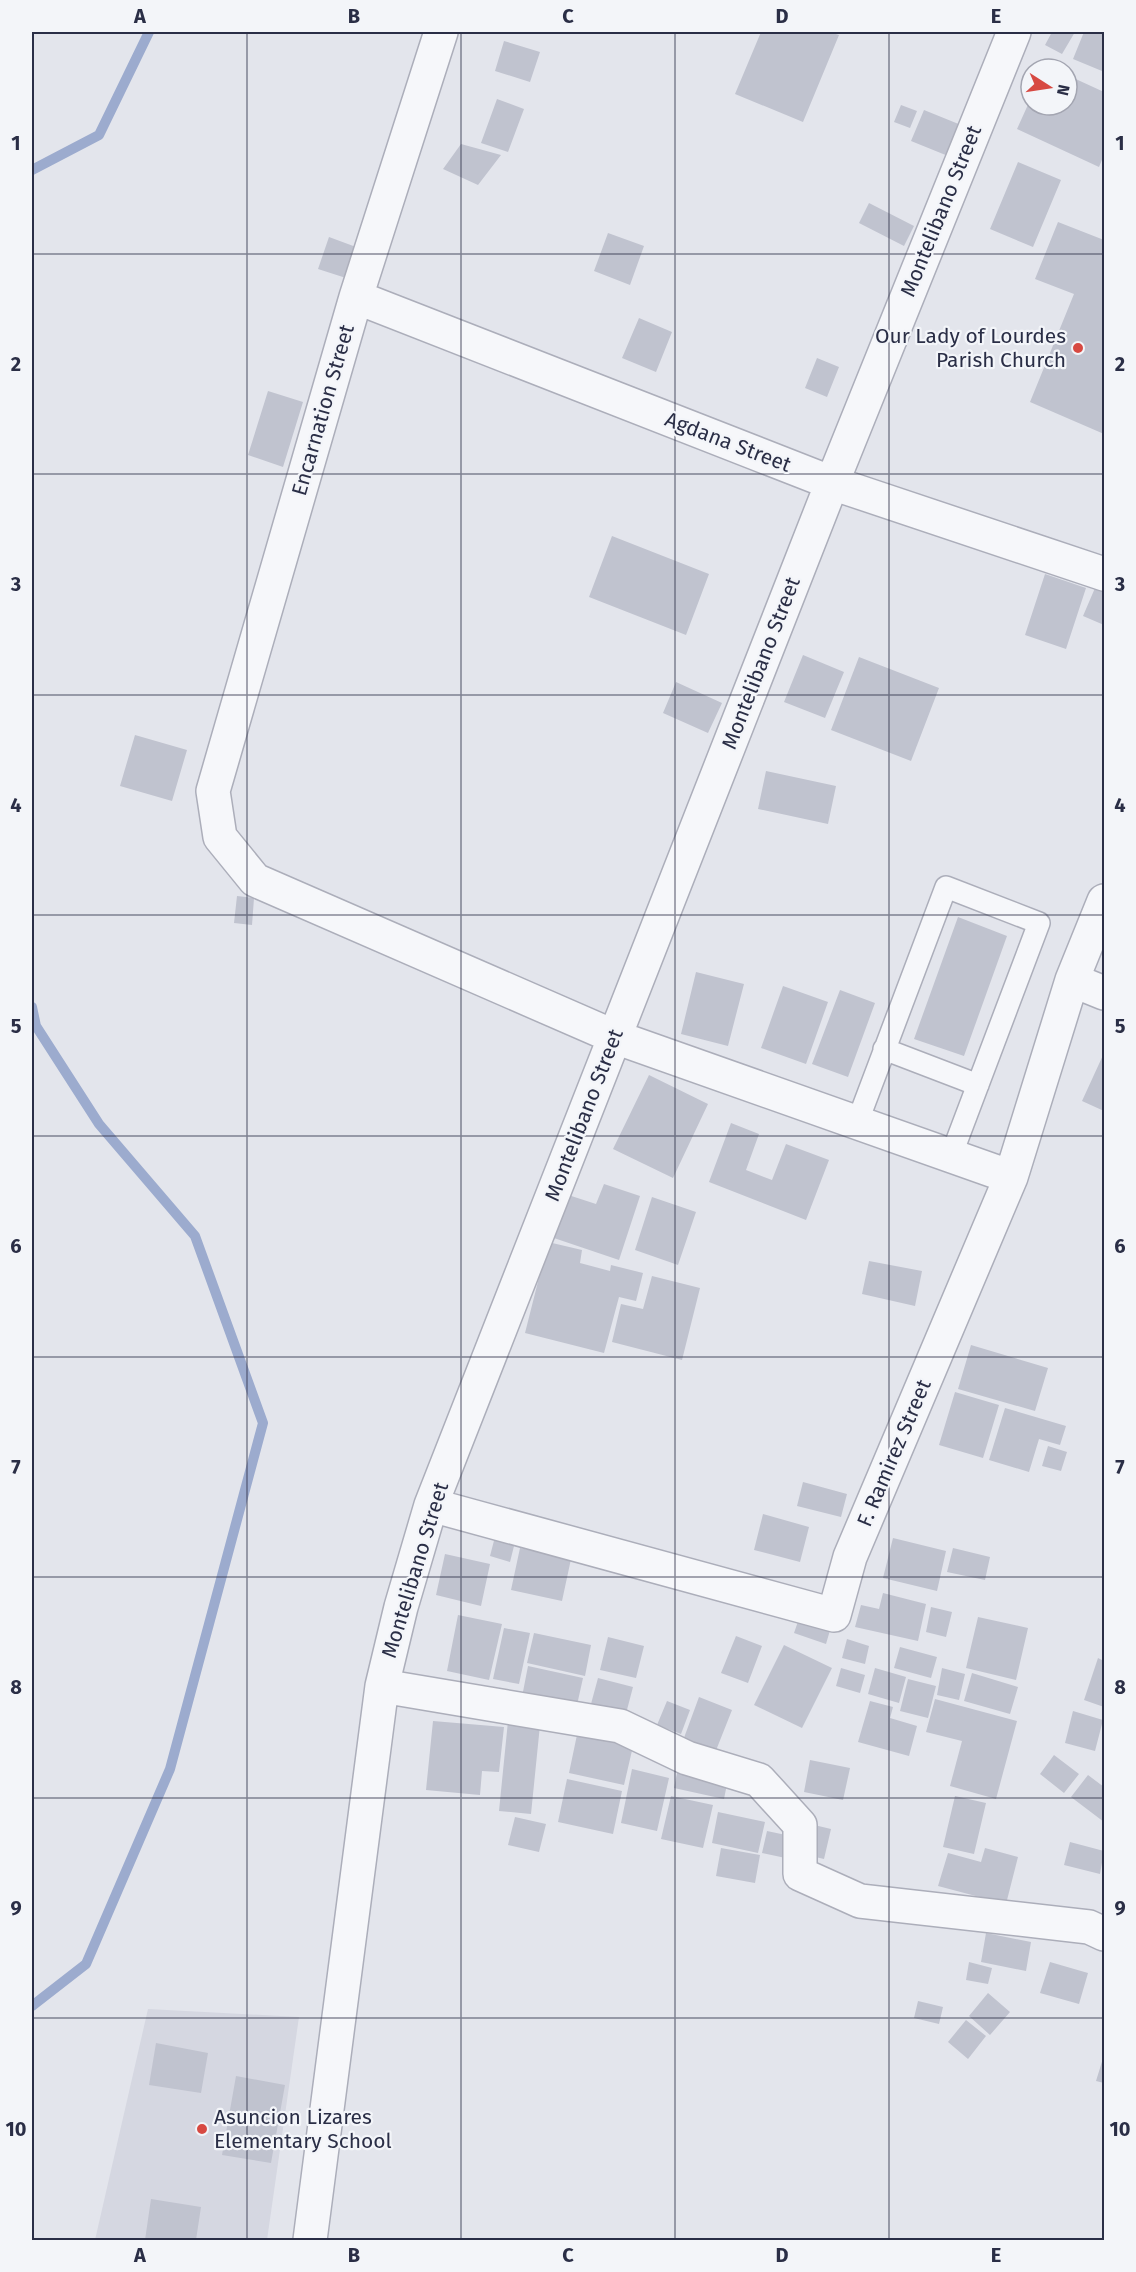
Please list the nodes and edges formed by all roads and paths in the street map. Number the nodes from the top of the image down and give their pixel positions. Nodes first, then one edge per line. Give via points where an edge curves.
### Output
1 (441, 32) edge
2 (1014, 32) edge
3 (356, 297) junction
4 (832, 483) junction
5 (1104, 574) edge
6 (1104, 901) edge
7 (1072, 980) junction
8 (1104, 993) edge
9 (615, 1037) junction
10 (884, 1049) junction
11 (978, 1085) junction
12 (857, 1123) junction
13 (951, 1156) junction
14 (1011, 1177) junction
15 (431, 1504) junction
16 (382, 1686) junction
17 (1104, 1934) edge
18 (310, 2241) edge

1 - 3 street, Encarnation Street
2 - 4 street, Montelibano Street
3 - 4 street, Agdana Street
3 - 9 street, Encarnation Street via 213,791 220,837 255,880
4 - 5 street, Agdana Street
4 - 9 street, Montelibano Street
6 - 7 street, F. Ramirez Street
7 - 8 street
7 - 14 street, F. Ramirez Street
9 - 12 street
9 - 15 street, Montelibano Street
10 - 11 lane
10 - 11 lane via 946,887 967,895 1039,923
10 - 12 lane
11 - 13 lane
12 - 13 street
13 - 14 street
14 - 15 street, F. Ramirez Street via 850,1557 834,1615
15 - 16 street, Montelibano Street
16 - 17 street via 620,1726 687,1758 759,1780 800,1824 800,1874 860,1901 1089,1927
16 - 18 street, Montelibano Street

